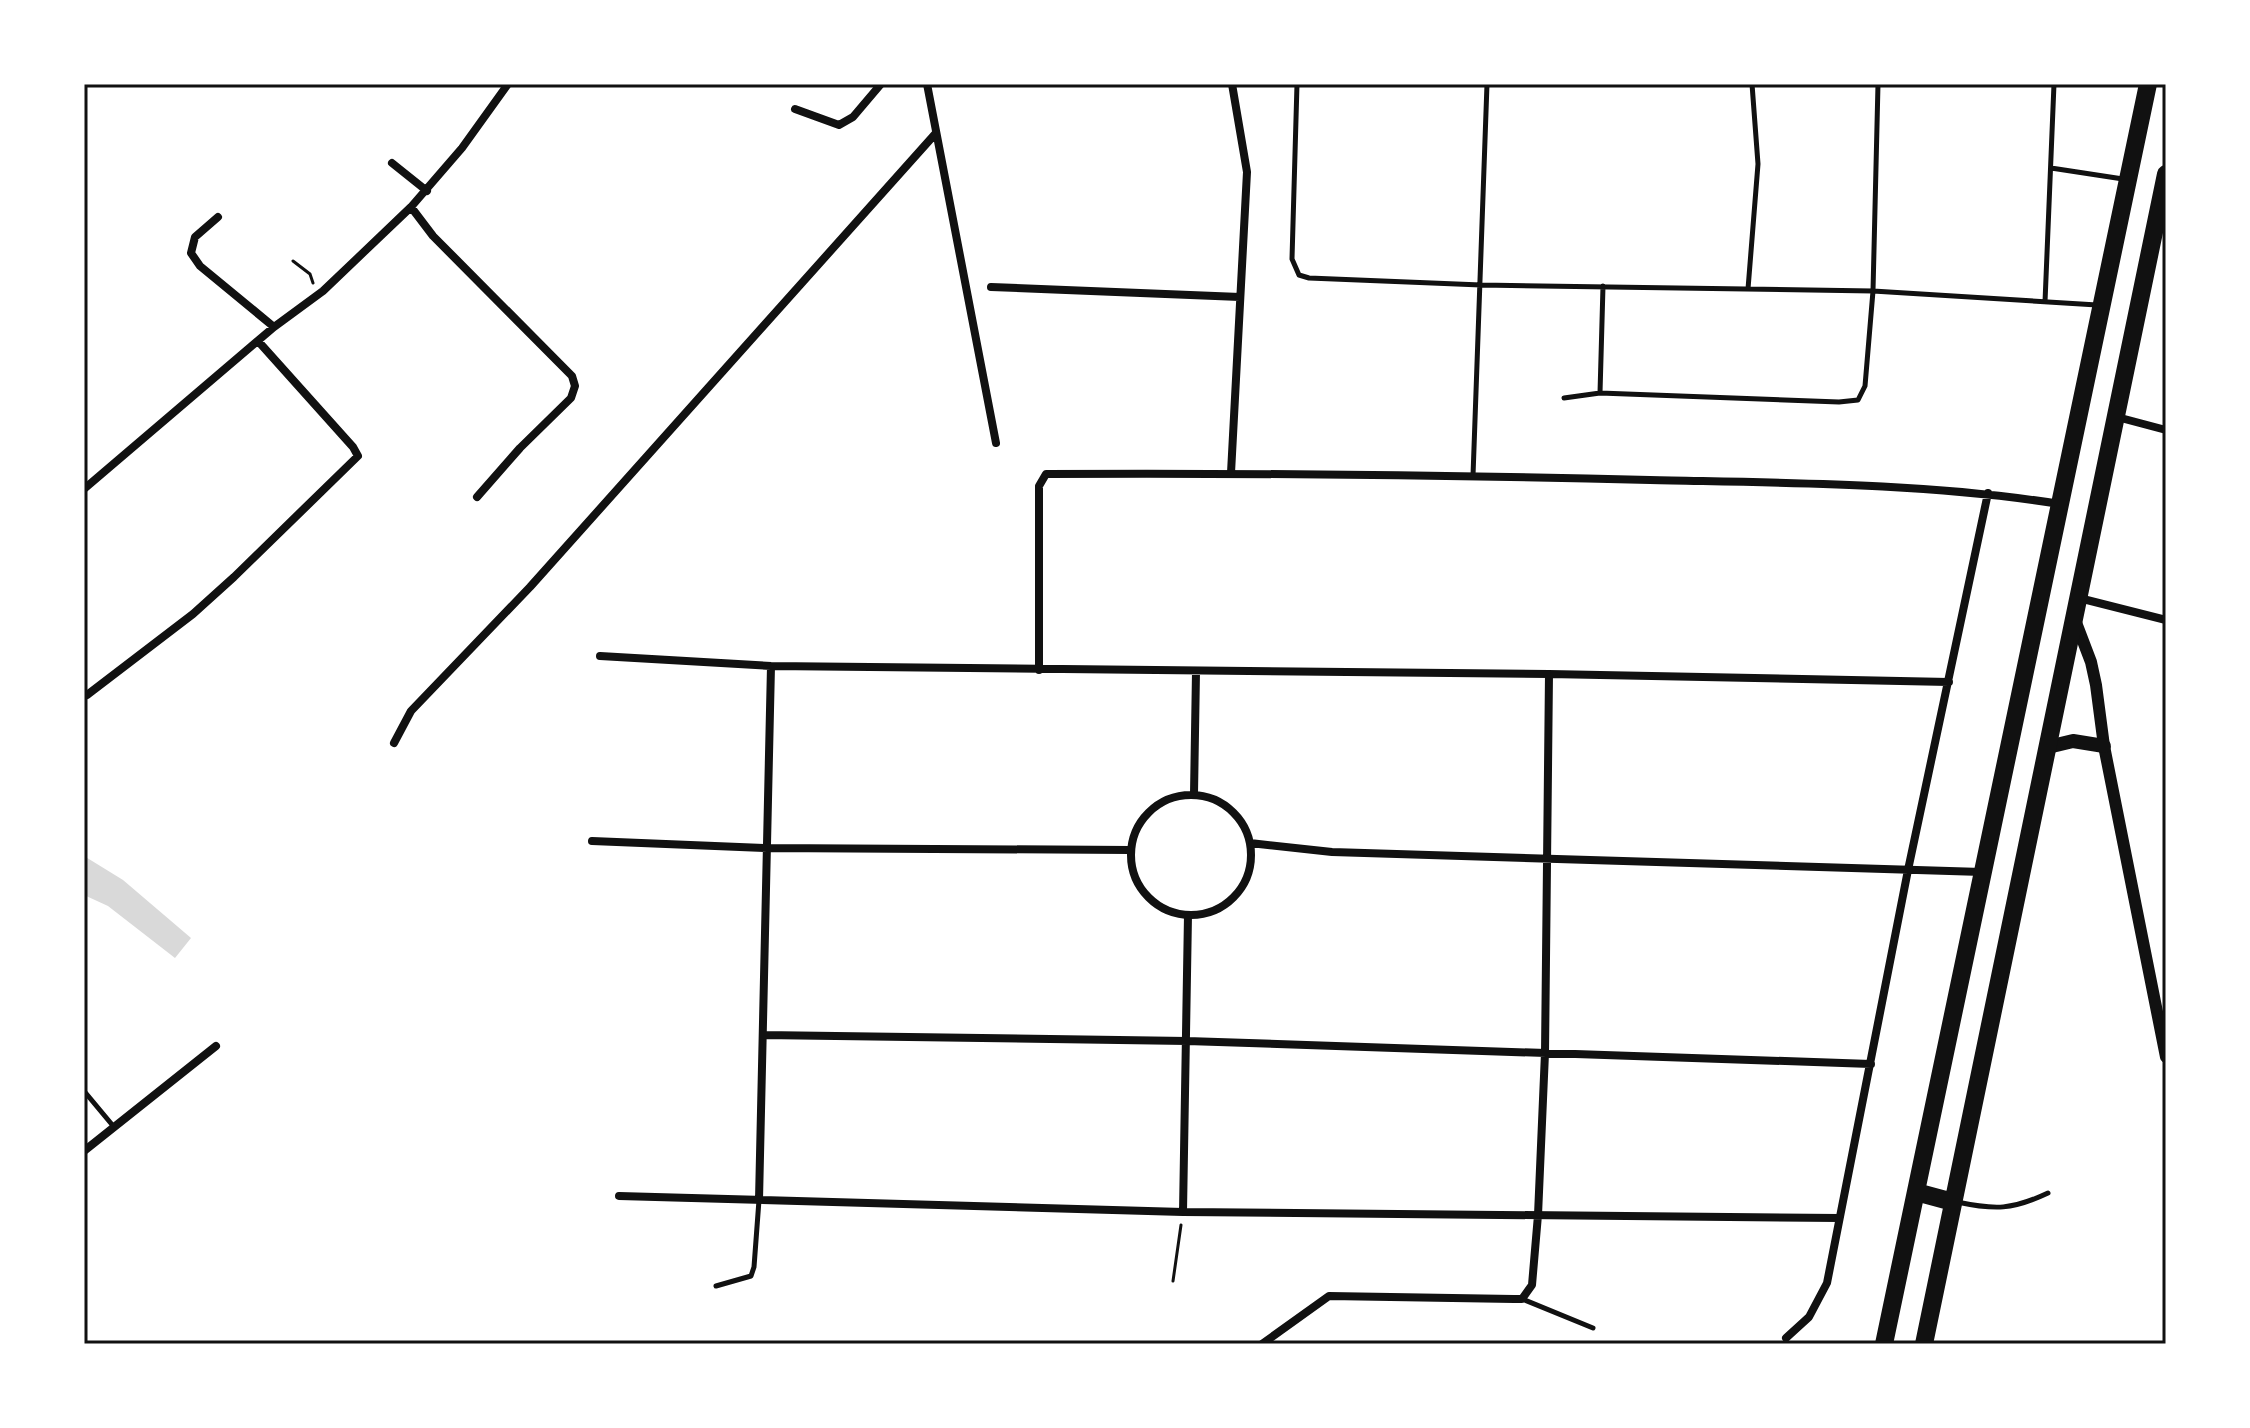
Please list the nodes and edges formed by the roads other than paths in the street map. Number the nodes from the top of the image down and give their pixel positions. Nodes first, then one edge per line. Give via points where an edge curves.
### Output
1 (508, 84) edge
2 (881, 84) edge
3 (927, 84) edge
4 (1232, 84) edge
5 (1297, 84) edge
6 (1487, 84) edge
7 (1752, 84) edge
8 (1878, 84) edge
9 (2054, 84) edge
10 (2148, 84) edge
11 (795, 109) dead end
12 (936, 133) junction
13 (392, 163) dead end
14 (2051, 168) junction
15 (2128, 180) junction
16 (2165, 180) edge
17 (427, 191) junction
18 (411, 207) junction
19 (218, 217) dead end
20 (1481, 285) junction
21 (1603, 286) junction
22 (991, 287) dead end
23 (1748, 289) junction
24 (1873, 291) junction
25 (1240, 297) junction
26 (2045, 302) junction
27 (2102, 305) junction
28 (274, 327) junction
29 (258, 341) junction
30 (1600, 393) junction
31 (1564, 398) dead end
32 (2116, 417) junction
33 (2166, 430) edge
34 (996, 443) dead end
35 (1231, 473) junction
36 (1473, 476) junction
37 (84, 489) edge
38 (1988, 493) junction
39 (477, 497) dead end
40 (2061, 504) junction
41 (2079, 598) junction
42 (2075, 620) junction
43 (2166, 620) edge
44 (600, 656) dead end
45 (771, 666) junction
46 (1039, 670) junction
47 (1196, 672) junction
48 (1549, 674) junction
49 (1949, 682) junction
50 (87, 695) dead end
51 (394, 743) dead end
52 (2104, 746) junction
53 (2048, 747) junction
54 (1194, 794) junction
55 (592, 841) dead end
56 (1250, 843) junction
57 (767, 848) junction
58 (1130, 850) junction
59 (1548, 857) junction
60 (1908, 870) junction
61 (1982, 872) junction
62 (1188, 915) junction
63 (2163, 1022) edge
64 (763, 1035) junction
65 (1187, 1041) junction
66 (216, 1046) dead end
67 (1545, 1053) junction
68 (2166, 1057) edge
69 (1871, 1064) junction
70 (84, 1091) edge
71 (114, 1127) junction
72 (84, 1151) edge
73 (1916, 1192) junction
74 (2048, 1193) dead end
75 (619, 1196) dead end
76 (759, 1200) junction
77 (1953, 1202) junction
78 (1183, 1212) junction
79 (1538, 1215) junction
80 (1839, 1218) junction
81 (716, 1286) dead end
82 (1522, 1299) junction
83 (1593, 1328) dead end
84 (1786, 1338) dead end
85 (1262, 1344) edge
86 (1884, 1344) edge
87 (1924, 1344) edge

1 - 17 street
2 - 11 street via 853,117 839,125
3 - 12 street
4 - 25 street via 1247,172
5 - 20 lane via 1292,259 1299,275
6 - 20 lane
7 - 23 lane via 1758,164
8 - 24 lane
9 - 14 lane
10 - 15 highway
12 - 34 street
12 - 51 street via 530,587 411,711
13 - 17 street
14 - 15 lane
14 - 26 lane
15 - 16 highway
15 - 27 highway
16 - 32 highway
17 - 18 street
18 - 28 street via 323,291
18 - 39 street via 448,252 572,376 575,386 571,398
19 - 28 street via 195,237 191,253
20 - 21 lane
20 - 36 lane
21 - 23 lane
21 - 30 lane
22 - 25 street
23 - 24 lane
24 - 26 lane
24 - 30 lane via 1865,386 1858,400
25 - 35 street
26 - 27 lane
27 - 40 highway
28 - 29 street
29 - 37 street
29 - 50 street via 358,456 193,614
30 - 31 lane
32 - 33 street
32 - 41 highway
35 - 36 street
35 - 46 street via 1046,474 1039,486
36 - 38 street
38 - 40 street
38 - 49 street
40 - 61 highway
41 - 42 highway
41 - 43 street
42 - 52 street via 2091,662
42 - 53 highway
44 - 45 street
45 - 46 street
45 - 57 street
46 - 47 street
47 - 48 street
47 - 54 street
48 - 49 street
48 - 59 street
49 - 60 street
52 - 53 main road via 2073,741
52 - 63 street
53 - 77 highway
54 - 56 street via 1219,801 1240,819
54 - 58 street via 1163,800 1150,809
55 - 57 street
56 - 59 street via 1332,852
56 - 62 street via 1251,865 1236,894 1209,912
57 - 58 street
57 - 64 street
58 - 62 street via 1132,869 1152,901
59 - 60 street
59 - 67 street
60 - 61 street
60 - 69 street
61 - 73 highway
62 - 65 street
63 - 68 street
64 - 65 street
64 - 76 street
65 - 67 street
65 - 78 street
66 - 71 street
67 - 69 street
67 - 79 street
69 - 80 street
70 - 71 lane
71 - 72 street
73 - 77 highway
73 - 86 highway
74 - 77 lane via 2009,1208
75 - 76 street
76 - 78 street
76 - 81 lane via 751,1276
77 - 87 highway
78 - 79 street
79 - 80 street
79 - 82 street via 1532,1285
80 - 84 street via 1827,1283 1809,1317
82 - 83 lane
82 - 85 street via 1329,1296

